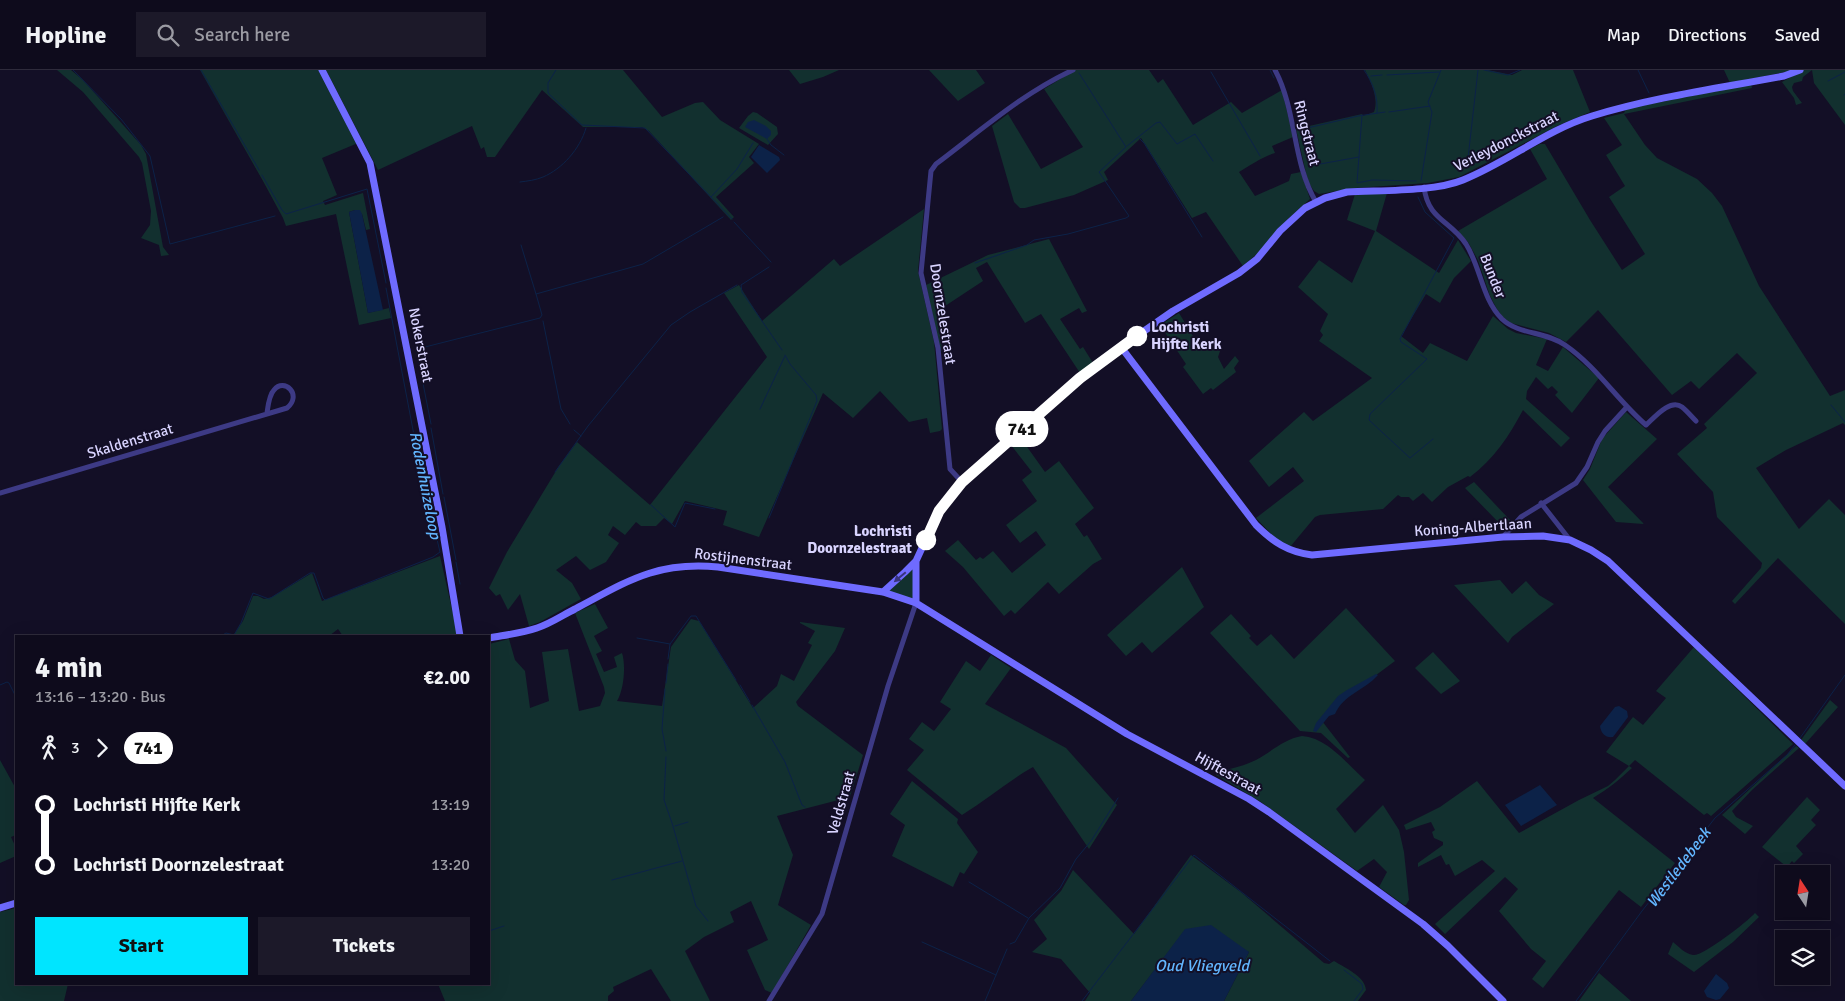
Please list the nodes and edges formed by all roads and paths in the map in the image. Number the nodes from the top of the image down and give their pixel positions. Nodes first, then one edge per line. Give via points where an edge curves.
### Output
1 (322, 70) edge
2 (1073, 70) edge
3 (1275, 70) edge
4 (1800, 70) edge
5 (1424, 187) junction
6 (1316, 202) junction
7 (1121, 347) junction
8 (1626, 408) junction
9 (267, 413) junction
10 (1696, 421) dead end
11 (962, 482) junction
12 (0, 493) edge
13 (1542, 503) junction
14 (1503, 537) junction
15 (1570, 540) junction
16 (916, 561) junction
17 (883, 592) junction
18 (916, 603) junction
19 (460, 635) edge
20 (490, 638) edge
21 (1845, 786) edge
22 (15, 903) edge
23 (0, 908) edge
24 (769, 1001) edge
25 (1503, 1001) edge

1 - 19 street, Nokerstraat via 370,163 442,527
2 - 11 street, Doornzelestraat via 1029,94 931,170 921,272 938,348 950,469
3 - 6 street, Ringstraat via 1284,89 1307,183
4 - 5 street, Verleydonckstraat via 1592,116 1543,137 1464,180
5 - 6 street, Verleydonckstraat via 1347,192
5 - 8 street, Bunder via 1429,207 1458,234 1471,252 1494,310 1515,328 1546,335 1566,346 1606,381
6 - 7 street, Verleydonckstraat via 1290,221 1257,259 1239,274 1173,311
7 - 11 street, Verleydonckstraat via 1080,378
7 - 14 street, Koning-Albertlaan via 1256,525 1279,546 1312,555
8 - 10 street, Bunder via 1646,426 1677,404
8 - 13 street via 1605,431 1581,477 1567,490
9 - 9 street, Skaldenstraat via 287,408 294,396 292,390 281,385 276,387
9 - 12 street, Skaldenstraat
11 - 16 street, Verleydonckstraat via 939,511
13 - 14 street via 1521,517
13 - 15 street
14 - 15 street, Koning-Albertlaan via 1543,536
15 - 21 street, Koning-Albertlaan via 1608,561
16 -> 17 street
16 - 18 street
17 - 18 street, Rostijnenstraat
17 - 20 street, Rostijnenstraat via 718,566 675,566 633,578 538,628
18 - 24 street, Veldstraat via 888,686 822,914
18 - 25 street, Hijftestraat via 1127,734 1269,812 1423,924
22 - 23 street

